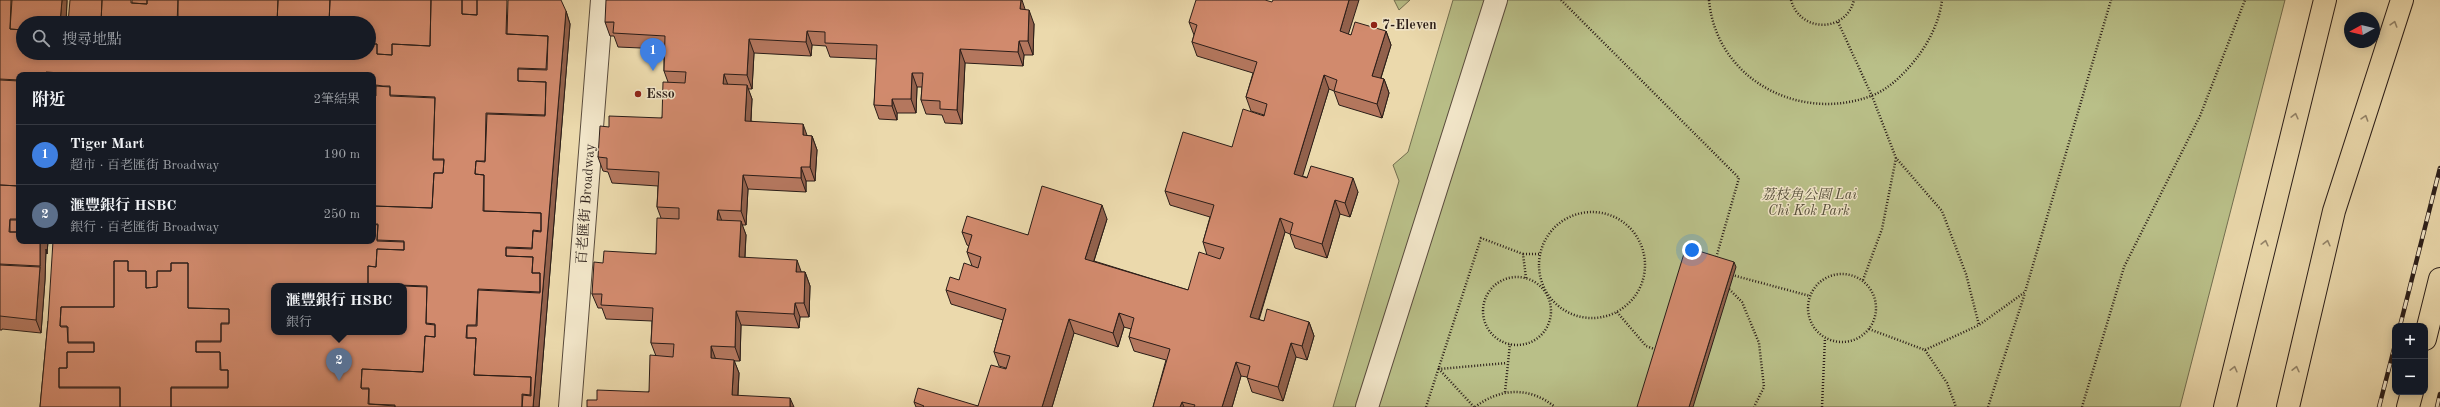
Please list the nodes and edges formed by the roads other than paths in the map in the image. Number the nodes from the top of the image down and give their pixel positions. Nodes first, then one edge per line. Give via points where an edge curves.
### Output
1 (602, 0) edge
2 (1496, 0) edge
3 (2325, 0) edge
4 (2402, 0) edge
5 (2440, 279) edge
6 (2428, 327) edge
7 (2411, 395) edge
8 (570, 407) edge
9 (1367, 407) edge
10 (2225, 407) edge
11 (2288, 407) edge
12 (2408, 407) edge

1 - 8 street, 百老匯街 Broadway
2 - 9 street
10 -> 3 highway
11 -> 4 highway via 2334,211
5 - 6 highway
7 - 12 highway

